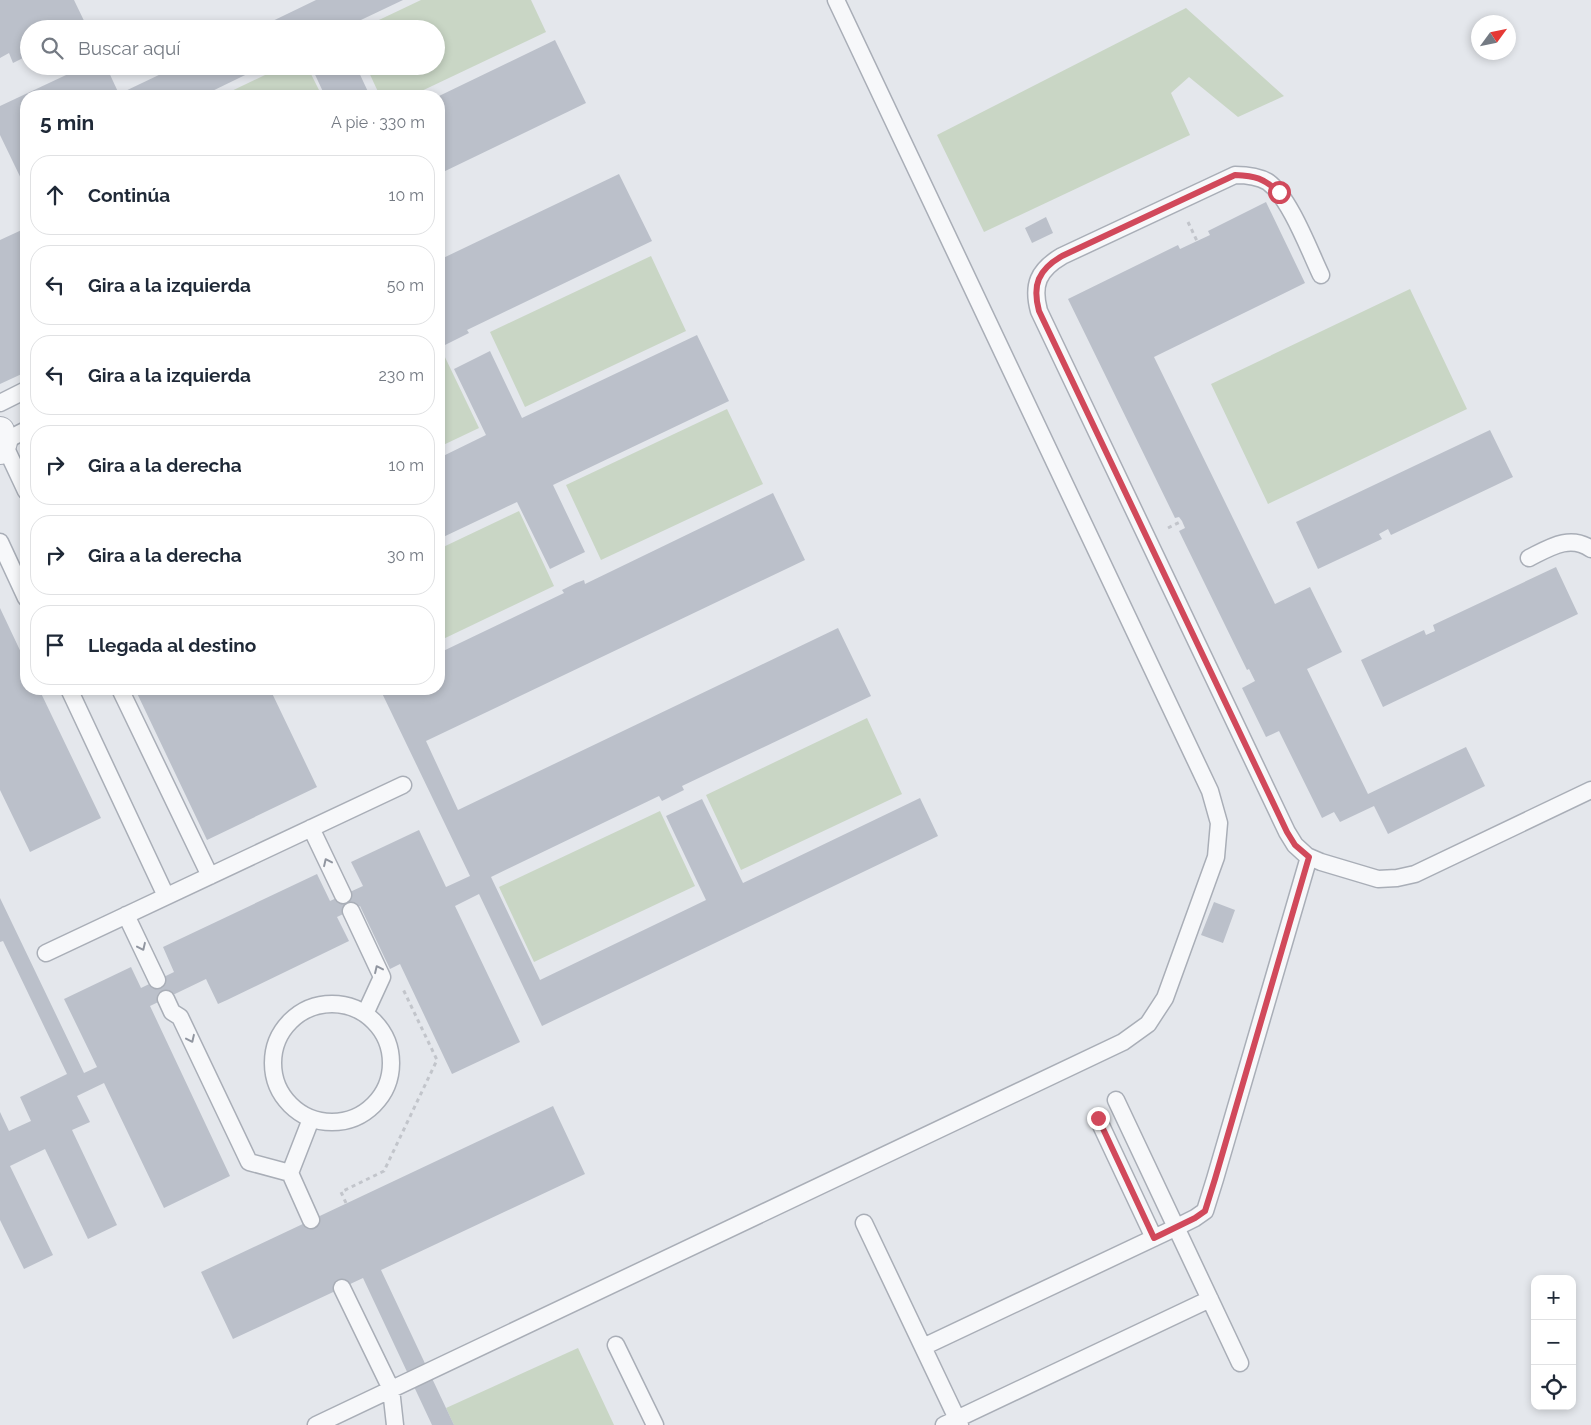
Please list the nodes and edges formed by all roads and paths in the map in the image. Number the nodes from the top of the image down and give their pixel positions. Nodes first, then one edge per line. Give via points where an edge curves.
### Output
1 (836, 0) edge
2 (1321, 276) dead end
3 (20, 393) edge
4 (0, 403) edge
5 (7, 438) edge
6 (20, 474) edge
7 (0, 542) edge
8 (1591, 549) edge
9 (1529, 558) dead end
10 (20, 585) edge
11 (72, 695) edge
12 (123, 695) edge
13 (403, 785) dead end
14 (1591, 790) edge
15 (311, 828) junction
16 (1309, 857) junction
17 (210, 876) junction
18 (343, 895) dead end
19 (166, 896) junction
20 (351, 911) dead end
21 (126, 915) junction
22 (46, 953) dead end
23 (157, 980) dead end
24 (401, 984) dead end
25 (166, 999) dead end
26 (365, 1014) junction
27 (1116, 1100) dead end
28 (1098, 1118) dead end
29 (312, 1119) junction
30 (290, 1173) junction
31 (346, 1203) dead end
32 (311, 1220) dead end
33 (864, 1223) dead end
34 (1177, 1227) junction
35 (1154, 1238) junction
36 (342, 1288) dead end
37 (1210, 1299) junction
38 (616, 1345) dead end
39 (923, 1347) junction
40 (1240, 1363) dead end
41 (391, 1389) junction
42 (954, 1423) edge
43 (316, 1425) edge
44 (395, 1425) edge
45 (655, 1425) edge

1 - 41 lane via 1210,791 1219,823 1216,857 1166,998 1148,1024 1123,1042
2 - 16 lane via 1279,192 1266,181 1251,175 1235,175 1050,263 1036,285 1039,311 1287,832 1295,845
3 - 4 lane
5 - 6 lane
7 - 10 lane
8 - 9 lane via 1576,542 1565,542
11 - 19 lane
12 - 17 lane
13 - 15 lane
14 - 16 lane via 1415,874 1378,879
15 - 17 lane
18 -> 15 lane
16 - 34 lane via 1205,1211
17 - 19 lane
19 - 21 lane
26 -> 20 lane via 382,977
21 - 22 lane
21 -> 23 lane
24 - 31 path via 437,1060 384,1171 341,1192
25 -> 30 lane via 172,1012 180,1017 249,1162
26 - 29 lane via 377,1024 390,1052 388,1083 381,1097 357,1117 343,1122
26 - 29 lane via 352,1006 320,1004 293,1017 282,1029 275,1043 273,1073 286,1101
27 - 34 lane
28 - 35 lane
29 - 30 lane
30 - 32 lane
33 - 39 lane
34 - 35 lane
34 - 37 lane
35 - 39 lane
36 - 41 lane
37 - 40 lane
37 - 42 lane
38 - 45 lane
39 - 42 lane
41 - 43 lane
41 - 44 lane

